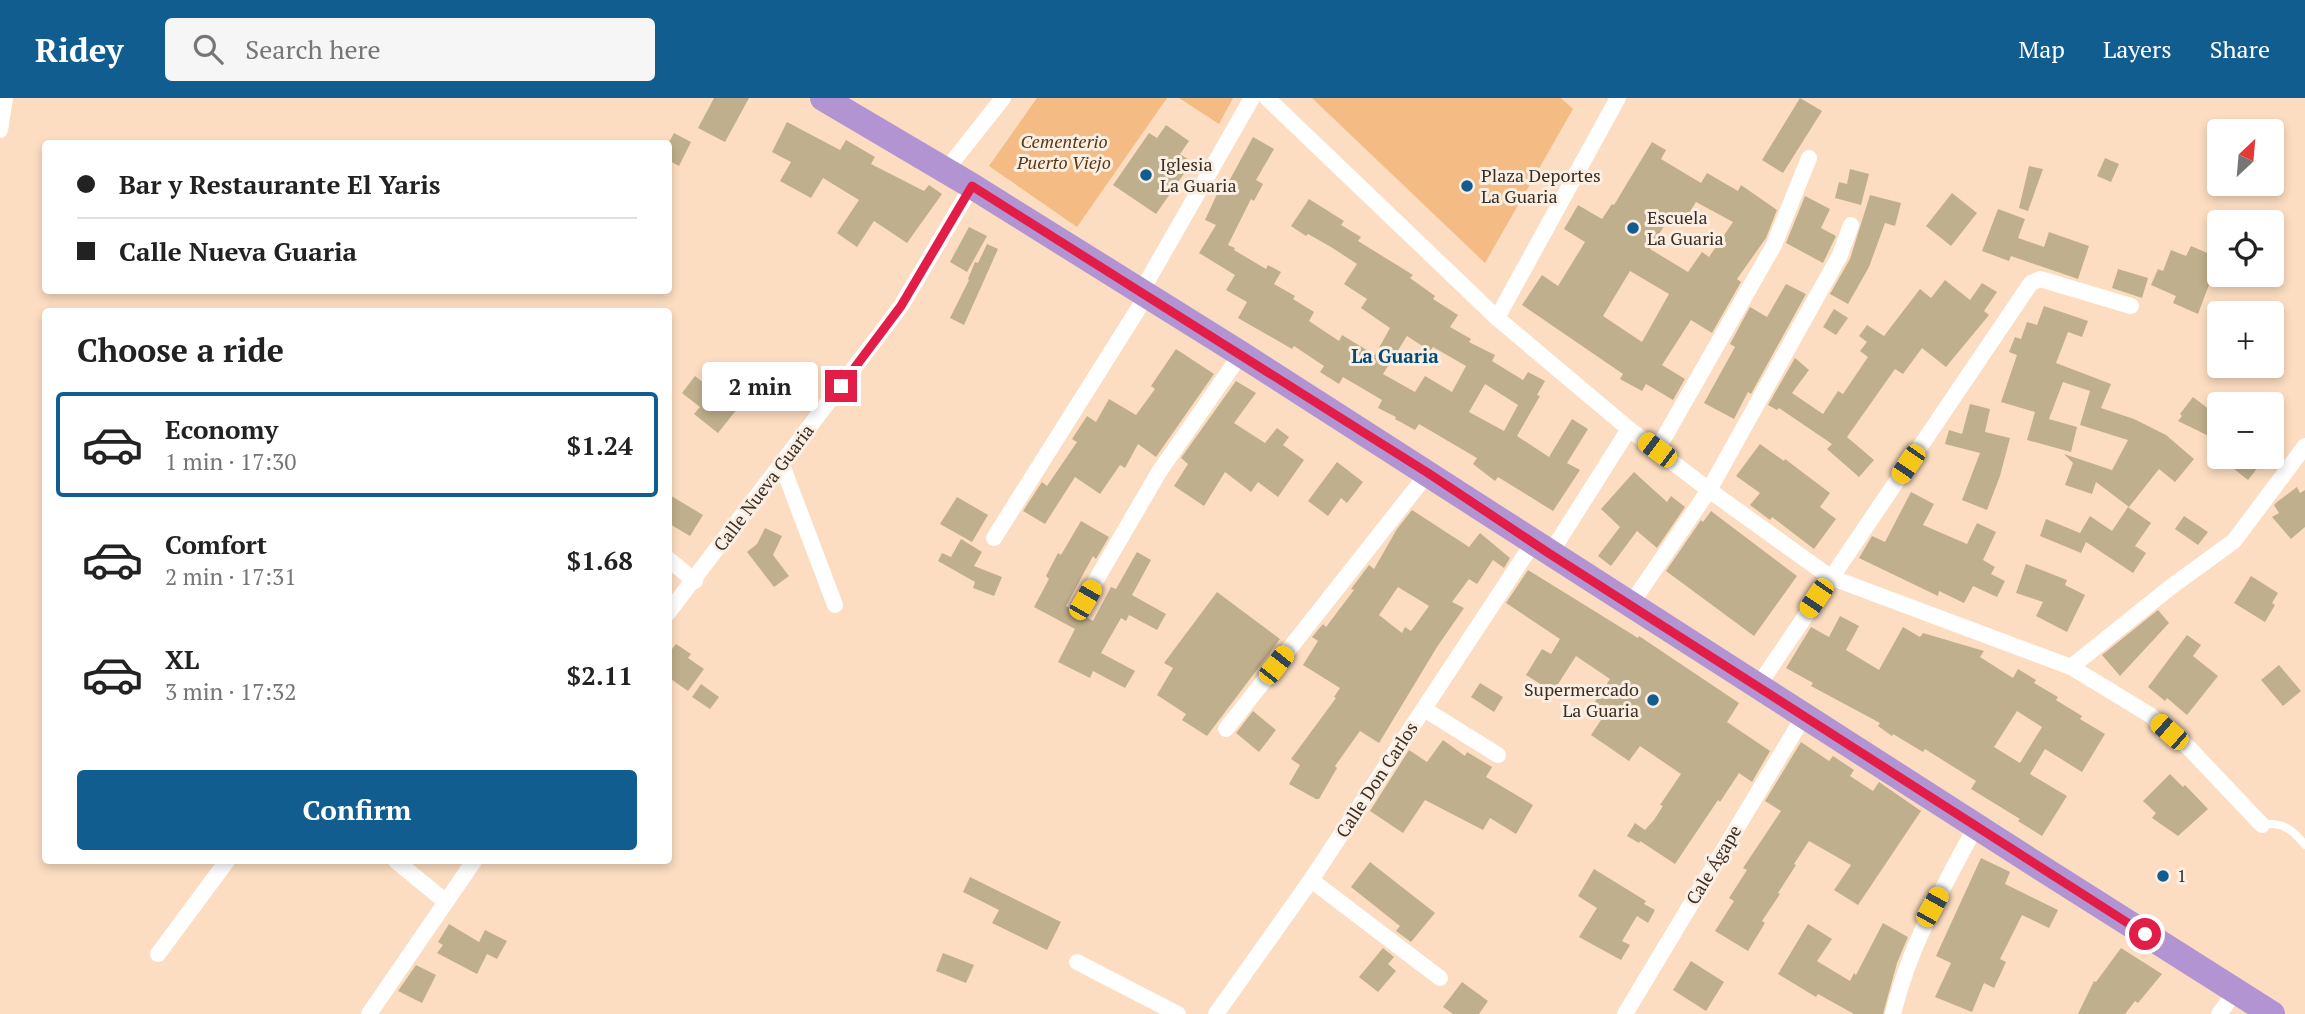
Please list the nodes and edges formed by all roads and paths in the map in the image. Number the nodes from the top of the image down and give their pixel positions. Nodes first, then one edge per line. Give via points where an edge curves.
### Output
1 (5, 98) edge
2 (823, 98) edge
3 (1003, 98) edge
4 (1252, 98) edge
5 (1267, 98) edge
6 (1618, 98) edge
7 (0, 130) edge
8 (1809, 158) dead end
9 (946, 170) junction
10 (972, 186) junction
11 (1851, 225) dead end
12 (1144, 293) junction
13 (2131, 306) dead end
14 (1497, 318) junction
15 (1241, 354) junction
16 (1629, 429) junction
17 (2305, 446) edge
18 (1657, 450) junction
19 (782, 465) junction
20 (1428, 473) junction
21 (1709, 490) junction
22 (994, 538) dead end
23 (1542, 548) junction
24 (672, 562) edge
25 (1830, 577) junction
26 (695, 581) junction
27 (1085, 600) dead end
28 (1631, 604) junction
29 (835, 605) dead end
30 (672, 608) edge
31 (2071, 667) junction
32 (1758, 686) junction
33 (1424, 709) junction
34 (1804, 716) junction
35 (1226, 729) dead end
36 (1498, 755) dead end
37 (2262, 825) joint
38 (1976, 826) junction
39 (2305, 845) edge
40 (225, 864) edge
41 (400, 864) edge
42 (472, 864) edge
43 (1311, 880) junction
44 (446, 902) junction
45 (158, 954) dead end
46 (1077, 962) dead end
47 (1440, 978) dead end
48 (2236, 991) junction
49 (369, 1014) edge
50 (1178, 1014) edge
51 (1216, 1014) edge
52 (1625, 1014) edge
53 (1893, 1014) edge
54 (2219, 1014) edge
55 (2272, 1014) edge

1 - 7 street
2 - 9 highway
3 - 9 street
4 - 12 street
5 - 14 street
6 - 14 street
8 - 18 street via 1774,246
9 - 10 highway
10 - 12 highway
10 - 19 street, Calle Nueva Guaria via 901,306
11 - 21 street via 1840,255
12 - 15 highway
12 - 22 street
13 - 25 street via 2040,279 2031,283
14 - 16 street
15 - 20 highway
15 - 27 street via 1159,472
16 - 18 street
16 - 23 street, Calle Don Carlos
17 - 31 street via 2234,541
18 - 21 street
19 - 26 street, Calle Nueva Guaria
19 - 29 street
20 - 23 highway
20 - 35 street
21 - 25 street
21 - 28 street
23 - 28 highway
23 - 33 street, Calle Don Carlos
24 - 26 street
25 - 31 street
25 - 32 street
26 - 30 street, Calle Nueva Guaria
28 - 32 highway
31 - 37 street via 2150,715 2189,748
32 - 34 highway
33 - 36 street
33 - 43 street, Calle Don Carlos
34 - 38 highway
34 - 52 street, Cale Ágape
37 - 39 lane via 2279,823
38 - 48 highway
38 - 53 street via 1932,907 1900,984
40 - 45 street
41 - 44 street
42 - 44 street
43 - 47 street
43 - 51 street, Calle Don Carlos
44 - 49 street
46 - 50 street
48 - 54 street
48 - 55 highway

